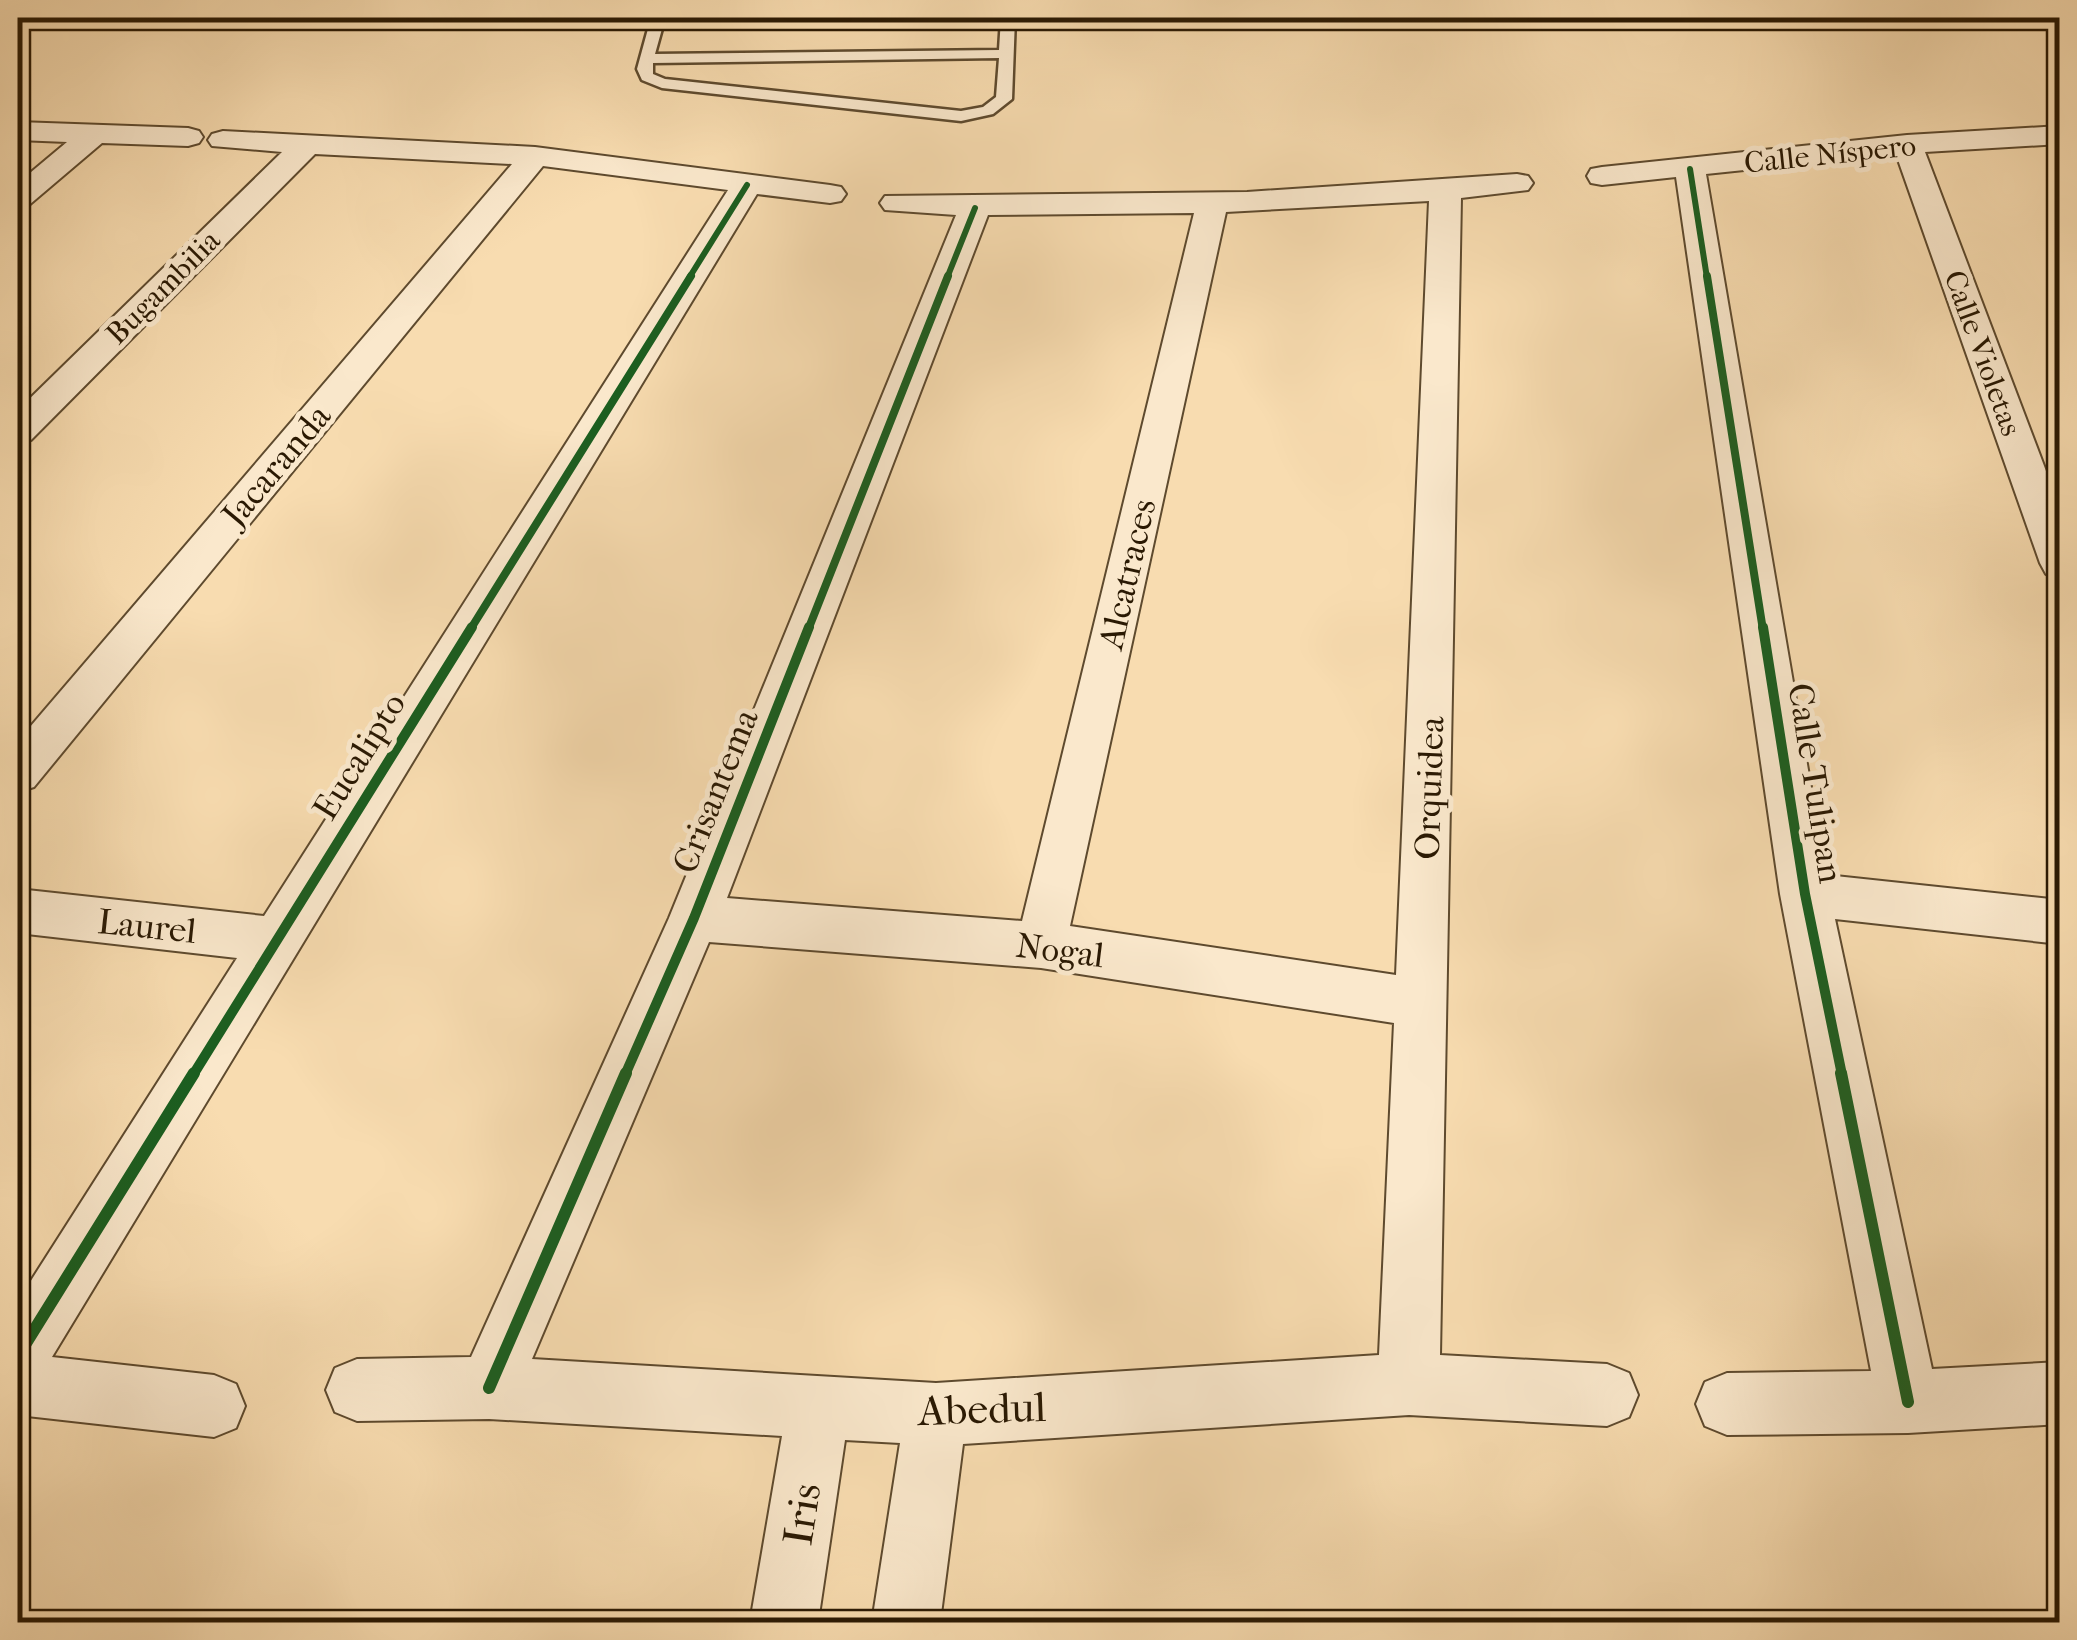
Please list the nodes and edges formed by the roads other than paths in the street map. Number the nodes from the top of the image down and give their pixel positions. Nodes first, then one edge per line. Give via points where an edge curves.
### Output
1 (658, 18) edge
2 (1008, 18) edge
3 (1006, 54) junction
4 (646, 59) junction
5 (18, 131) edge
6 (96, 134) junction
7 (2060, 135) edge
8 (188, 138) dead end
9 (223, 140) dead end
10 (308, 144) junction
11 (1906, 144) junction
12 (535, 156) junction
13 (1690, 169) junction
14 (1602, 176) dead end
15 (1518, 183) dead end
16 (747, 185) junction
17 (1445, 191) junction
18 (830, 194) dead end
19 (18, 198) edge
20 (1212, 202) junction
21 (896, 203) dead end
22 (975, 208) junction
23 (18, 431) edge
24 (2060, 563) edge
25 (18, 773) edge
26 (1805, 894) junction
27 (18, 912) edge
28 (694, 918) junction
29 (2060, 922) edge
30 (277, 940) junction
31 (1041, 945) junction
32 (1423, 1002) junction
33 (18, 1356) edge
34 (18, 1384) edge
35 (1409, 1384) junction
36 (489, 1388) junction
37 (358, 1390) dead end
38 (2060, 1393) edge
39 (1607, 1395) dead end
40 (1908, 1402) junction
41 (819, 1404) junction
42 (1727, 1404) dead end
43 (214, 1406) dead end
44 (936, 1414) junction
45 (784, 1622) edge
46 (906, 1622) edge

1 - 4 lane
2 - 3 lane
3 - 4 lane
3 - 4 lane via 1004,98 988,111 961,116 662,83 647,77
5 - 6 street
6 - 8 street
6 - 19 street
7 - 11 street, Calle Níspero
9 - 10 street
10 - 12 street
10 - 23 street, Bugambilia
11 - 13 street, Calle Níspero
11 - 24 street, Calle Violetas
12 - 16 street
12 - 25 street, Jacaranda
13 - 14 street, Calle Níspero
13 - 26 street, Calle Tulipan
15 - 17 street
16 - 18 street
16 - 30 street, Eucalipto
17 - 20 street
17 - 32 street, Orquidea
20 - 22 street
20 - 31 street, Alcatraces
21 - 22 street
22 - 28 street, Crisantema
26 - 29 street
26 - 40 street, Calle Tulipan
27 - 30 street, Laurel
28 - 31 street, Nogal
28 - 36 street, Crisantema
30 - 33 street, Eucalipto
31 - 32 street, Nogal
32 - 35 street, Orquidea
34 - 43 street
35 - 39 street, Abedul
35 - 44 street, Abedul
36 - 37 street, Abedul
36 - 41 street, Abedul
38 - 40 street
40 - 42 street
41 - 44 street, Abedul
41 - 45 street, Iris
44 - 46 street

